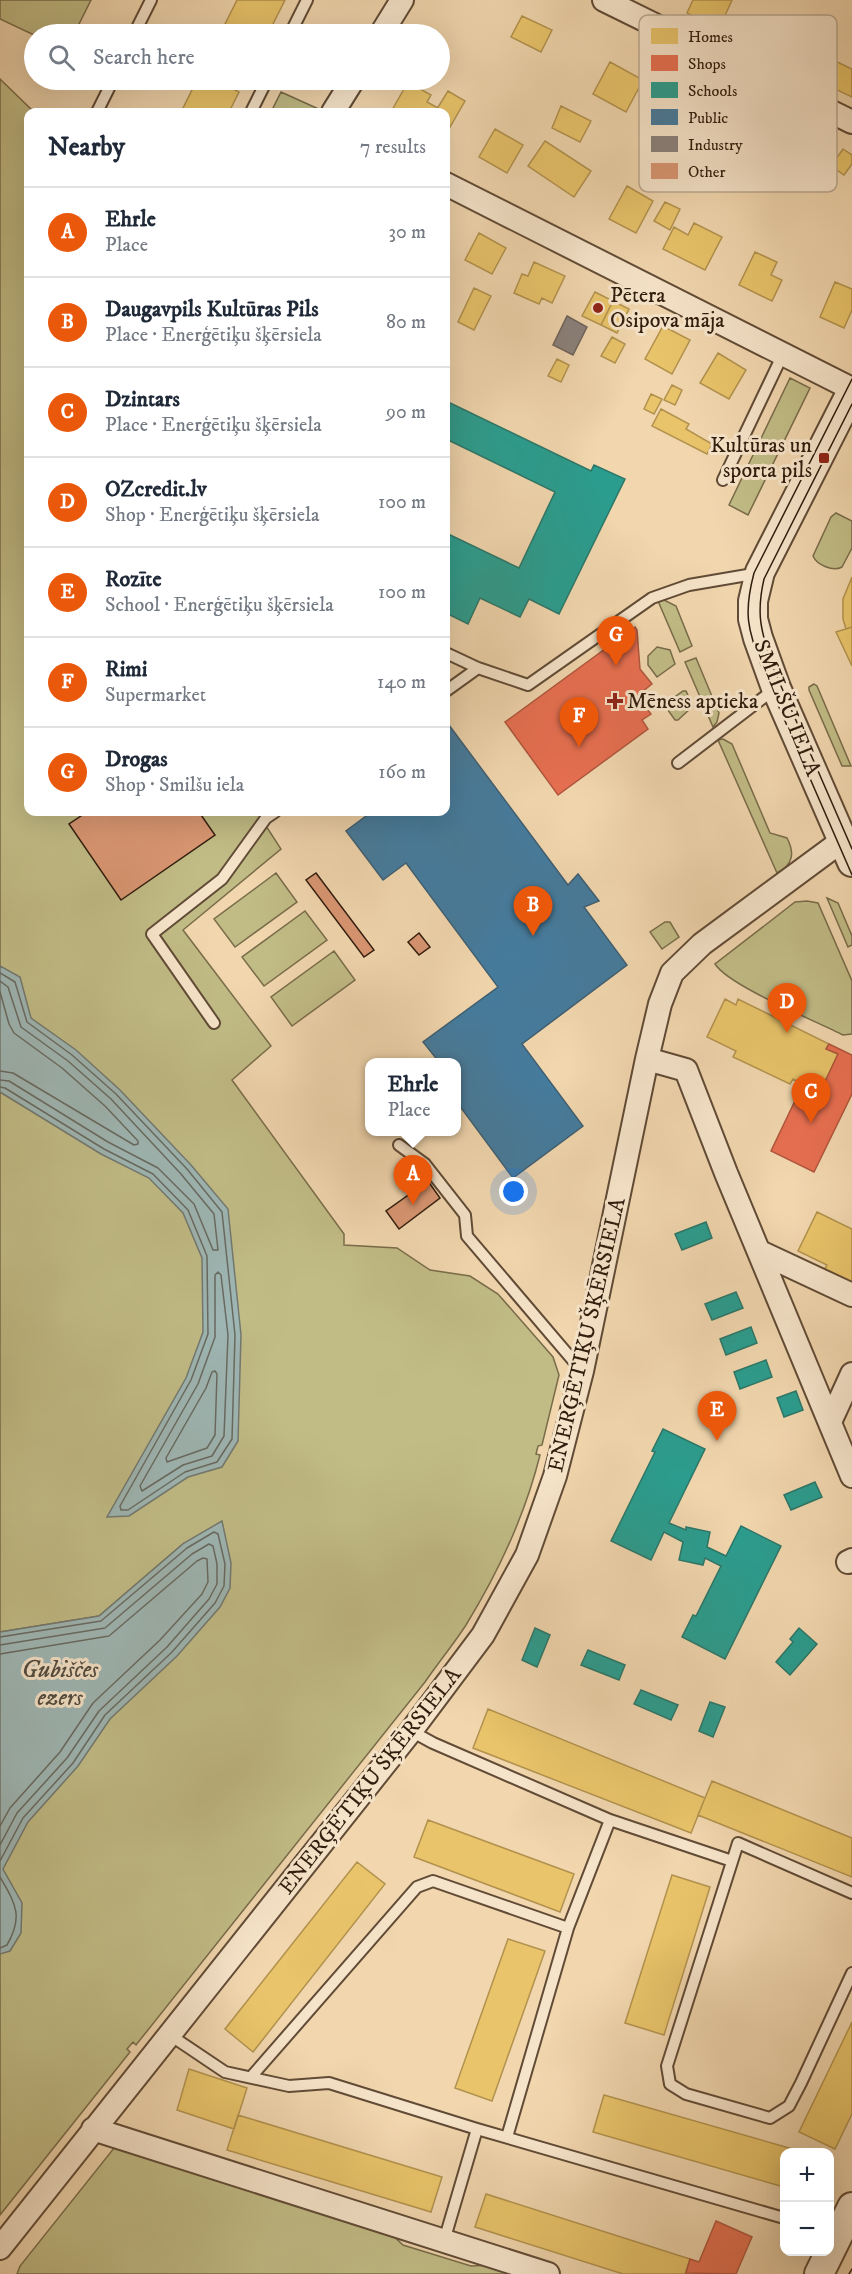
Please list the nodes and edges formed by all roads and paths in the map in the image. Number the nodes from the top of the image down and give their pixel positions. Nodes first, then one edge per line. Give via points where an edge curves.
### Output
1 (151, 0) edge
2 (307, 0) edge
3 (402, 0) edge
4 (604, 0) edge
5 (639, 17) edge
6 (139, 24) edge
7 (295, 24) edge
8 (387, 24) edge
9 (108, 90) edge
10 (262, 90) edge
11 (347, 90) edge
12 (100, 108) edge
13 (253, 108) edge
14 (336, 108) edge
15 (837, 115) edge
16 (852, 122) edge
17 (450, 186) edge
18 (783, 354) junction
19 (852, 390) edge
20 (723, 480) dead end
21 (760, 572) junction
22 (450, 655) edge
23 (478, 668) junction
24 (450, 688) edge
25 (776, 688) junction
26 (678, 763) dead end
27 (269, 816) edge
28 (847, 851) edge
29 (214, 1023) dead end
30 (647, 1059) junction
31 (399, 1145) dead end
32 (760, 1252) junction
33 (852, 1295) edge
34 (582, 1371) junction
35 (852, 1374) edge
36 (830, 1422) junction
37 (852, 1476) edge
38 (411, 1731) junction
39 (610, 1820) junction
40 (732, 1861) junction
41 (852, 1893) edge
42 (567, 1928) junction
43 (852, 1973) edge
44 (170, 2035) junction
45 (251, 2077) junction
46 (93, 2129) junction
47 (477, 2129) junction
48 (507, 2137) junction
49 (852, 2207) edge
50 (780, 2217) edge
51 (834, 2234) edge
52 (444, 2241) junction
53 (0, 2248) edge
54 (826, 2256) edge
55 (548, 2274) edge
56 (819, 2274) edge

1 - 6 lane
2 - 7 lane
3 - 8 street
4 - 5 street
9 - 12 lane
10 - 13 lane
11 - 14 street
15 - 16 street
17 - 18 street
18 - 19 street
18 - 20 lane
19 - 21 street, SMILŠU IELA
21 - 23 lane via 689,585 652,598 528,686
21 - 25 street, SMILŠU IELA via 753,619
22 - 23 lane
23 - 24 lane
25 - 26 lane
25 - 28 street, SMILŠU IELA
27 - 29 lane via 222,879 152,934
28 - 30 street, ENERĢĒTIĶU ŠĶĒRSIELA via 702,944 672,973
30 - 32 street via 686,1070
30 - 34 street, ENERĢĒTIĶU ŠĶĒRSIELA
31 - 34 lane via 425,1164 465,1215 467,1236
32 - 33 street
32 - 36 street
34 - 38 street, ENERĢĒTIĶU ŠĶĒRSIELA via 555,1476 527,1555 483,1635
35 - 36 street
36 - 37 street
38 - 39 lane
38 - 44 street, ENERĢĒTIĶU ŠĶĒRSIELA
39 - 40 lane
39 - 42 lane
40 - 41 lane via 738,1843
40 - 43 lane via 667,2066 670,2084 686,2094 770,2118 789,2106
42 - 45 lane via 432,1881 417,1887
42 - 48 lane
44 - 45 lane via 225,2072
44 - 46 street, ENERĢĒTIĶU ŠĶĒRSIELA
45 - 47 lane via 289,2086 329,2083
46 - 52 street
46 - 53 street, ENERĢĒTIĶU ŠĶĒRSIELA
47 - 48 lane
47 - 52 lane
48 - 50 lane
49 - 51 street
52 - 55 street
54 - 56 street

